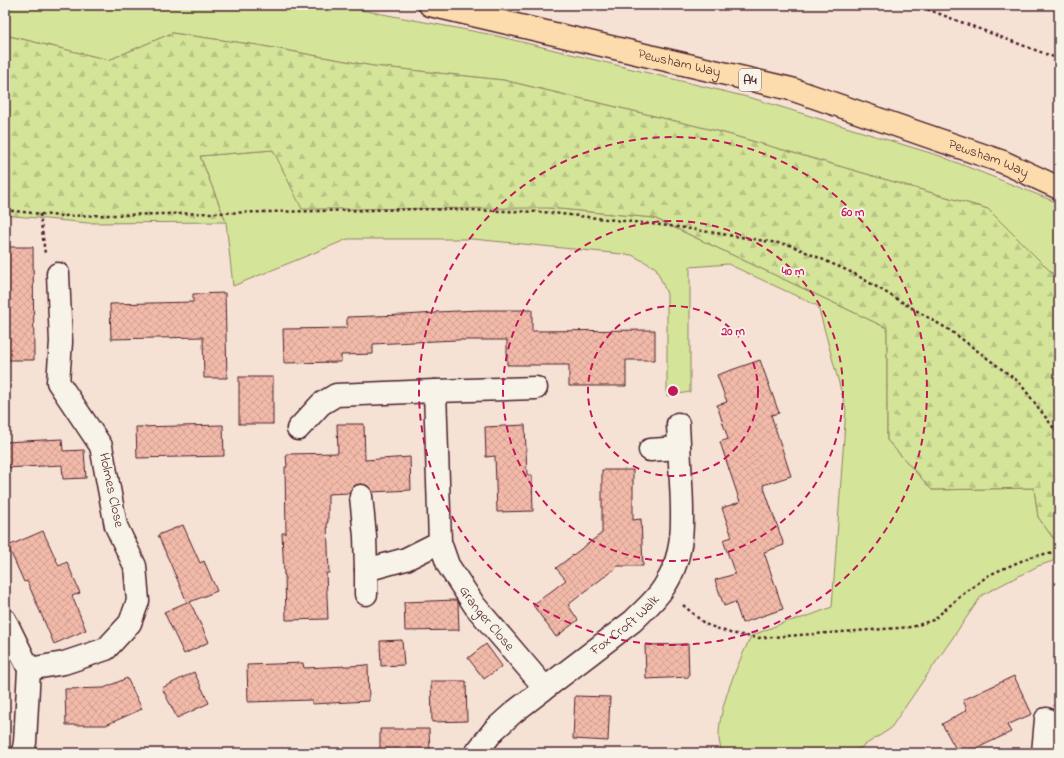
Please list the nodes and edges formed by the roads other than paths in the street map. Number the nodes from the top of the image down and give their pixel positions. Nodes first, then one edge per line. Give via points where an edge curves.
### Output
1 (430, 5) edge
2 (1059, 188) edge
3 (58, 274) road end
4 (536, 388) dead end
5 (435, 391) junction
6 (678, 424) dead end
7 (298, 429) dead end
8 (679, 448) junction
9 (650, 450) dead end
10 (361, 496) dead end
11 (440, 542) junction
12 (366, 570) junction
13 (366, 594) dead end
14 (5, 620) edge
15 (29, 669) junction
16 (545, 688) junction
17 (1046, 719) dead end
18 (23, 753) edge
19 (476, 753) edge
20 (1043, 753) edge

1 - 2 main road, Pewsham Way / A4 via 791,89 1003,162
3 - 15 street, Holmes Close via 61,342 58,382 101,446 116,526 135,566 138,601 130,623 106,648 64,663
4 - 5 street
5 - 7 street via 336,395 321,404
5 - 11 street, Granger Close
6 - 8 street, Fox Croft Walk
8 - 9 street
8 - 16 street, Fox Croft Walk via 682,540 672,574 651,604 633,621
10 - 12 street
11 - 12 street via 406,559
11 - 16 street, Granger Close via 448,565 475,606
12 - 13 street
14 - 15 street
15 - 18 street
16 - 19 street, Fox Croft Walk via 494,730
17 - 20 street

